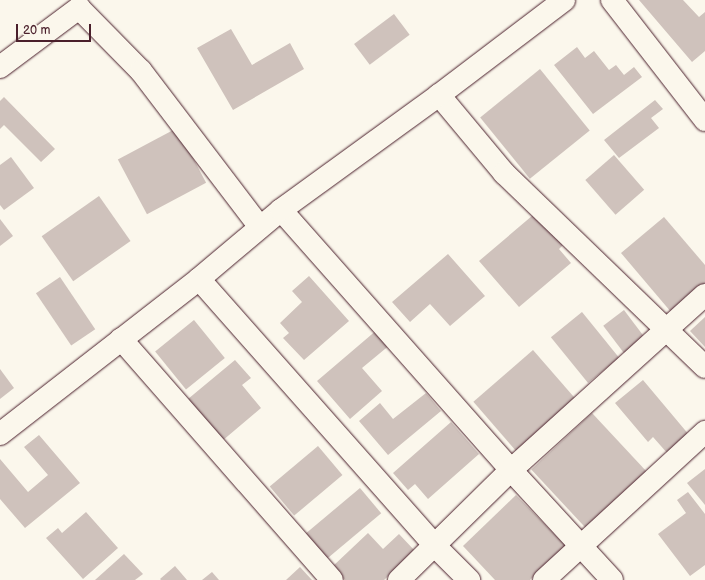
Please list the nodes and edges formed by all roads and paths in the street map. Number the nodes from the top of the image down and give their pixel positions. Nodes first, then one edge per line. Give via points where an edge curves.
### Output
1 (564, 0) edge
2 (612, 0) edge
3 (77, 4) edge
4 (0, 67) edge
5 (439, 95) junction
6 (705, 120) edge
7 (281, 210) junction
8 (259, 226) junction
9 (199, 279) junction
10 (705, 295) edge
11 (667, 329) junction
12 (122, 339) junction
13 (705, 366) edge
14 (705, 432) edge
15 (0, 434) edge
16 (511, 470) junction
17 (581, 545) junction
18 (436, 547) junction
19 (332, 580) edge
20 (399, 580) edge
21 (469, 580) edge
22 (544, 580) edge
23 (612, 580) edge

1 - 5 street
2 - 6 street
3 - 4 street
3 - 8 street via 141,71
5 - 7 street
5 - 11 street via 504,173
7 - 8 street
7 - 16 street
8 - 9 street
9 - 12 street
9 - 18 street
10 - 11 street
11 - 13 street
11 - 16 street
12 - 15 street
12 - 19 street
14 - 17 street
16 - 17 street
16 - 18 street
17 - 22 street
17 - 23 street
18 - 20 street
18 - 21 street

